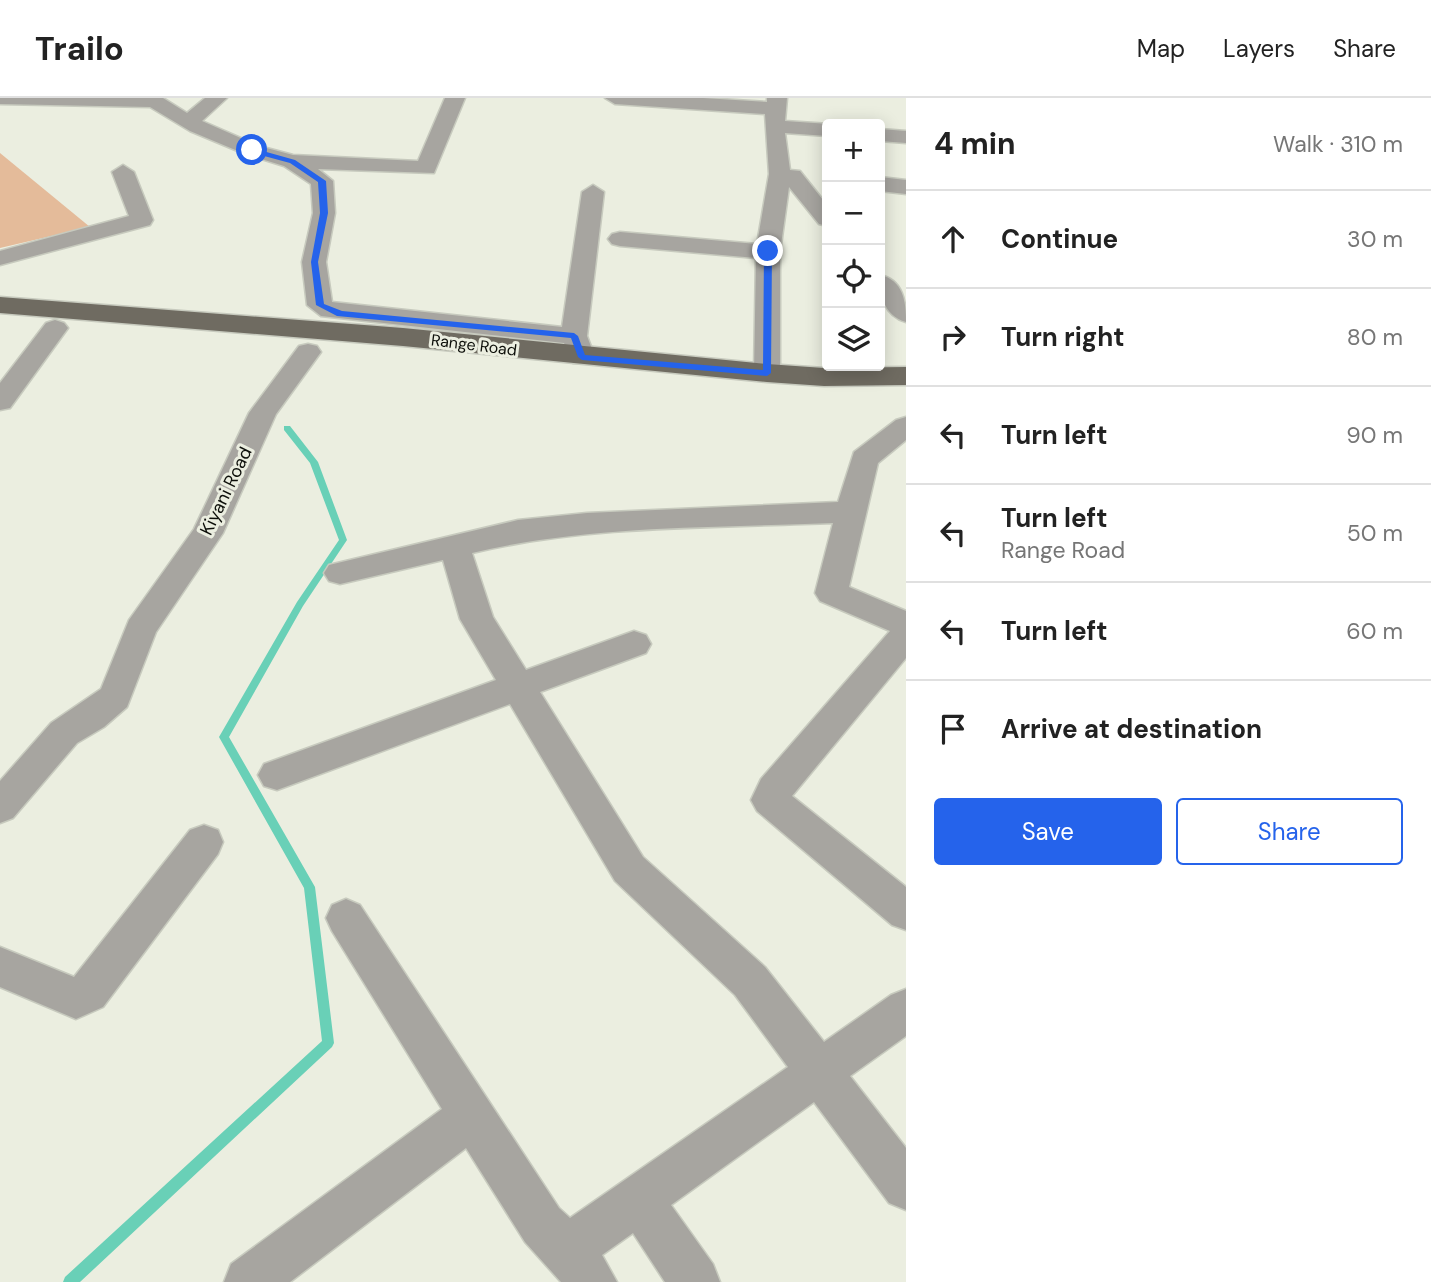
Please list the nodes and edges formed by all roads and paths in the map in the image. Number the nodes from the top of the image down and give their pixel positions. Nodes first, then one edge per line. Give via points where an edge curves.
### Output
1 (0, 98) edge
2 (12, 98) edge
3 (217, 98) edge
4 (455, 98) edge
5 (615, 98) edge
6 (648, 99) edge
7 (776, 111) edge
8 (191, 120) junction
9 (822, 128) edge
10 (885, 135) edge
11 (906, 137) edge
12 (292, 162) junction
13 (123, 172) dead end
14 (786, 175) junction
15 (822, 179) edge
16 (885, 185) edge
17 (906, 187) edge
18 (593, 192) dead end
19 (822, 214) edge
20 (620, 239) dead end
21 (768, 251) junction
22 (0, 258) edge
23 (885, 288) edge
24 (0, 305) edge
25 (906, 314) edge
26 (0, 323) edge
27 (55, 328) junction
28 (578, 346) junction
29 (307, 352) junction
30 (767, 373) junction
31 (906, 376) edge
32 (906, 397) edge
33 (0, 402) edge
34 (906, 426) edge
35 (850, 512) junction
36 (454, 546) junction
37 (340, 573) dead end
38 (906, 624) edge
39 (906, 635) edge
40 (634, 644) dead end
41 (519, 687) junction
42 (277, 775) dead end
43 (0, 807) edge
44 (204, 842) dead end
45 (906, 912) edge
46 (346, 918) dead end
47 (0, 967) edge
48 (906, 1010) edge
49 (819, 1071) junction
50 (472, 1115) junction
51 (906, 1186) edge
52 (639, 1200) junction
53 (580, 1266) edge
54 (249, 1282) edge
55 (695, 1282) edge

1 - 2 street
2 - 8 street via 154,101
3 - 8 street
4 - 12 street via 426,168
5 - 6 street
6 - 7 street
7 - 9 street
7 - 14 street
8 - 12 street via 197,127 252,150
10 - 11 street
12 - 28 street via 322,181 324,213 314,262 320,305 340,314
13 - 22 street via 142,220
14 - 15 street
14 - 19 street
14 - 21 street
16 - 17 street
18 - 28 street
20 - 21 street
21 - 30 street
23 - 25 street
24 - 28 main road, Range Road
26 - 27 main road
27 - 29 main road
27 - 33 street
28 - 30 main road, Range Road
29 - 32 main road via 777,393
29 - 43 street, Kiyani Road via 263,413 208,533 141,629 115,697 64,733
30 - 31 main road, Range Road
34 - 35 street via 864,458
35 - 36 street via 587,523 518,531
35 - 38 street via 831,593
36 - 37 street
36 - 41 street via 477,619
39 - 45 street via 770,800
40 - 41 street
41 - 42 street
41 - 49 street via 629,869 750,981
44 - 47 street via 88,993 76,999
46 - 50 street
48 - 49 street
49 - 51 street
49 - 52 street
50 - 53 street via 542,1225
50 - 54 street
52 - 53 street
52 - 55 street

